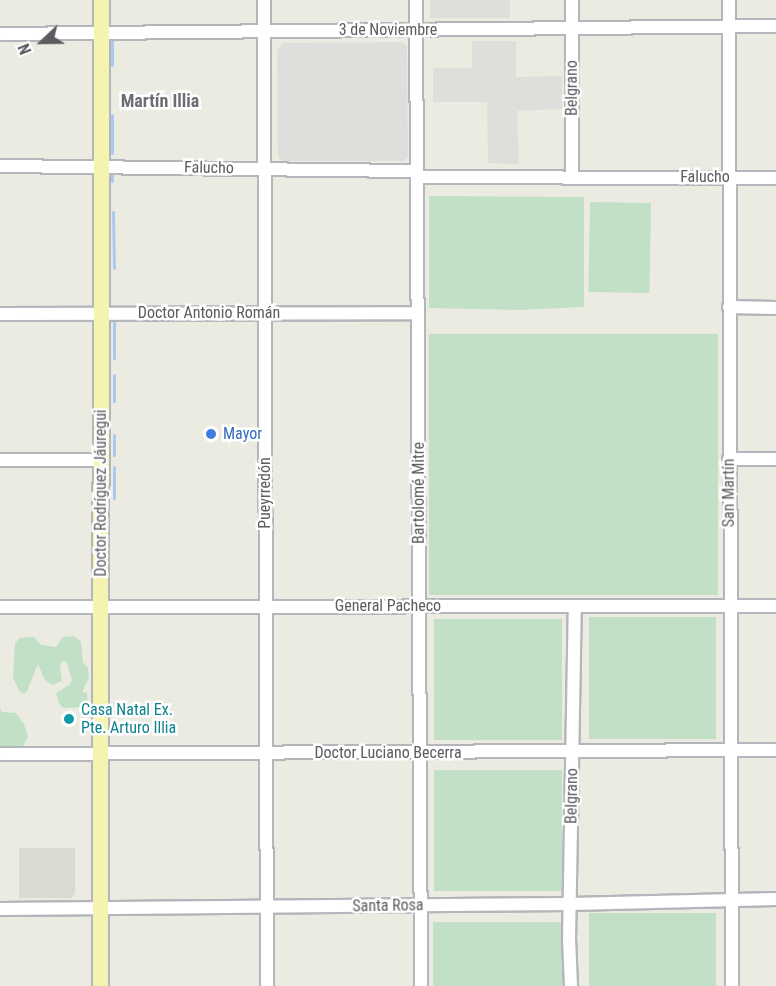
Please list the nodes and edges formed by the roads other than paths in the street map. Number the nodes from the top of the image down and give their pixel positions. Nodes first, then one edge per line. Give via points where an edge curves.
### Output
1 (101, 0) edge
2 (264, 0) edge
3 (416, 0) edge
4 (572, 0) edge
5 (729, 0) edge
6 (776, 26) edge
7 (729, 28) junction
8 (572, 29) junction
9 (416, 30) junction
10 (264, 31) junction
11 (101, 33) junction
12 (0, 34) edge
13 (100, 165) junction
14 (0, 166) edge
15 (263, 169) junction
16 (418, 174) junction
17 (572, 176) junction
18 (730, 178) junction
19 (776, 178) edge
20 (729, 307) junction
21 (776, 308) edge
22 (266, 312) junction
23 (418, 313) junction
24 (0, 314) edge
25 (101, 314) junction
26 (729, 459) junction
27 (776, 459) edge
28 (0, 460) edge
29 (101, 460) junction
30 (265, 606) junction
31 (420, 606) junction
32 (575, 606) junction
33 (730, 606) junction
34 (776, 606) edge
35 (0, 607) edge
36 (101, 608) junction
37 (730, 750) junction
38 (776, 750) edge
39 (572, 751) junction
40 (101, 753) junction
41 (420, 753) junction
42 (0, 754) edge
43 (266, 754) junction
44 (776, 899) edge
45 (732, 900) junction
46 (571, 904) junction
47 (421, 906) junction
48 (267, 907) junction
49 (100, 908) junction
50 (0, 909) edge
51 (100, 986) edge
52 (267, 986) edge
53 (421, 986) edge
54 (571, 986) edge
55 (732, 986) edge

1 - 11 main road, Doctor Rodríguez Jáuregui
2 - 10 street, Pueyrredón
3 - 9 street, Bartolomé Mitre
4 - 8 street, Belgrano
5 - 7 street, San Martín
6 - 7 street, 3 de Noviembre
7 - 8 street, 3 de Noviembre
7 - 18 street, San Martín
8 - 9 street, 3 de Noviembre
8 - 17 street, Belgrano
9 - 10 street, 3 de Noviembre
9 - 16 street, Bartolomé Mitre
10 - 11 street, 3 de Noviembre
10 - 15 street, Pueyrredón
11 - 12 street, 3 de Noviembre
11 - 13 main road, Doctor Rodríguez Jáuregui
13 - 14 street, Falucho
13 - 15 street, Falucho
13 - 25 main road, Doctor Rodríguez Jáuregui
15 - 16 street, Falucho
15 - 22 street, Pueyrredón
16 - 17 street, Falucho
16 - 23 street, Bartolomé Mitre
17 - 18 street, Falucho
18 - 19 street, Falucho
18 - 20 street, San Martín
20 - 21 street
20 - 26 street, San Martín
22 - 23 street, Doctor Antonio Román
22 - 25 street, Doctor Antonio Román
22 - 30 street, Pueyrredón
23 - 31 street, Bartolomé Mitre
24 - 25 street, Doctor Antonio Román
25 - 29 main road, Doctor Rodríguez Jáuregui
26 - 27 street
26 - 33 street, San Martín
28 - 29 street
29 - 36 main road, Doctor Rodríguez Jáuregui
30 - 31 street, General Pacheco
30 - 36 street, General Pacheco
30 - 43 street, Pueyrredón
31 - 32 street, General Pacheco
31 - 41 street, Bartolomé Mitre
32 - 33 street, General Pacheco
32 - 39 street, Belgrano
33 - 34 street, General Pacheco
33 - 37 street, San Martín
35 - 36 street, General Pacheco
36 - 40 main road, Doctor Rodríguez Jáuregui
37 - 38 street, Doctor Luciano Becerra
37 - 39 street, Doctor Luciano Becerra
37 - 45 street, San Martín
39 - 41 street, Doctor Luciano Becerra
39 - 46 street, Belgrano
40 - 42 street, Doctor Luciano Becerra
40 - 43 street, Doctor Luciano Becerra
40 - 49 main road, Doctor Rodríguez Jáuregui
41 - 43 street, Doctor Luciano Becerra
41 - 47 street, Bartolomé Mitre
43 - 48 street, Pueyrredón
44 - 45 street, Santa Rosa
45 - 46 street, Santa Rosa
45 - 55 street, San Martín
46 - 47 street, Santa Rosa
46 - 54 street, Belgrano
47 - 48 street, Santa Rosa
47 - 53 street, Bartolomé Mitre
48 - 49 street, Santa Rosa
48 - 52 street, Pueyrredón
49 - 50 street, Santa Rosa
49 - 51 main road, Doctor Rodríguez Jáuregui

